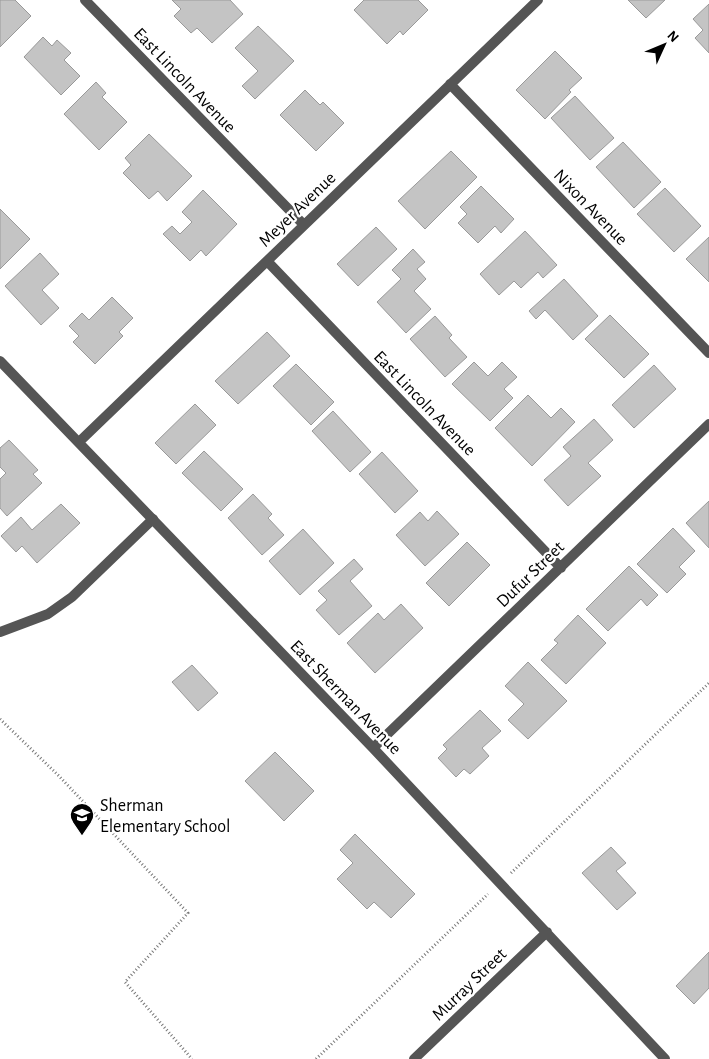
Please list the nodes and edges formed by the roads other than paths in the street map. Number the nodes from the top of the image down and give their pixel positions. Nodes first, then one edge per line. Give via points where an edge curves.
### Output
1 (85, 0) edge
2 (538, 0) edge
3 (450, 84) junction
4 (304, 225) junction
5 (267, 261) junction
6 (709, 353) edge
7 (0, 361) edge
8 (709, 424) edge
9 (79, 442) junction
10 (153, 519) junction
11 (561, 568) junction
12 (0, 632) edge
13 (373, 748) junction
14 (547, 932) junction
15 (414, 1059) edge
16 (665, 1059) edge

1 - 4 street, East Lincoln Avenue
2 - 3 street, Meyer Avenue
3 - 4 street, Meyer Avenue
3 - 6 street, Nixon Avenue
4 - 5 street, Meyer Avenue
5 - 9 street, Meyer Avenue
5 - 11 street, East Lincoln Avenue
7 - 9 street, East Sherman Avenue
8 - 11 street, Dufur Street
9 - 10 street, East Sherman Avenue
10 - 12 street via 72,597 48,614
10 - 13 street, East Sherman Avenue
11 - 13 street, Dufur Street
13 - 14 street, East Sherman Avenue
14 - 15 street, Murray Street
14 - 16 street, East Sherman Avenue

